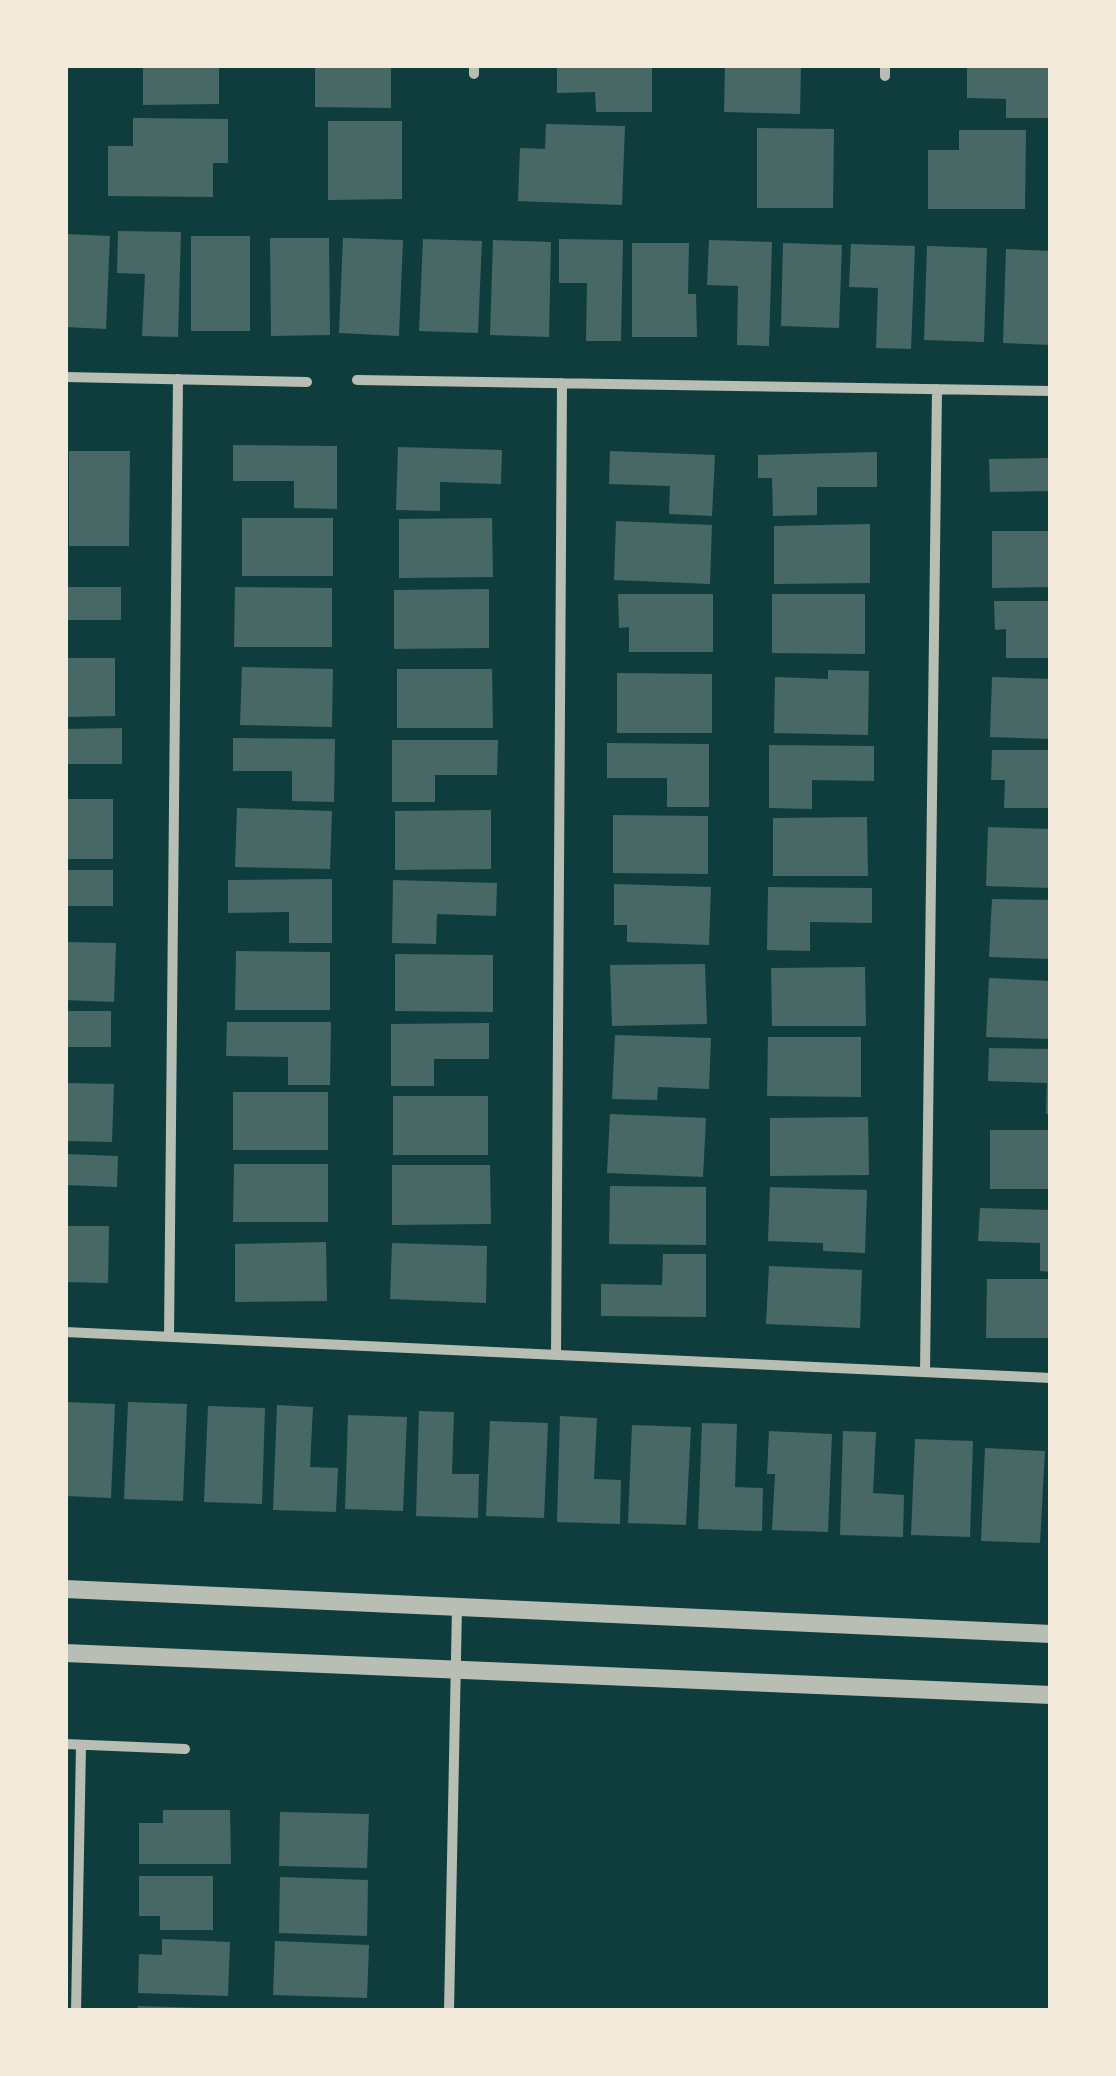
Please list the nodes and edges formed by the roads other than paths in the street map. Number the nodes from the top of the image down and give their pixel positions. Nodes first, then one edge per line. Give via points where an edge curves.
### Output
1 (65, 377) edge
2 (178, 379) junction
3 (356, 380) dead end
4 (307, 382) dead end
5 (562, 383) junction
6 (937, 389) junction
7 (1051, 390) edge
8 (65, 1332) edge
9 (169, 1336) junction
10 (556, 1355) junction
11 (925, 1372) junction
12 (1051, 1378) edge
13 (65, 1589) edge
14 (457, 1606) junction
15 (1051, 1634) edge
16 (65, 1653) edge
17 (456, 1670) junction
18 (1051, 1696) edge
19 (65, 1744) edge
20 (81, 1744) junction
21 (185, 1749) dead end
22 (76, 2011) edge
23 (449, 2011) edge

1 - 2 street
2 - 4 street
2 - 9 street
3 - 5 street
5 - 6 street
5 - 10 street
6 - 7 street
6 - 11 street
8 - 9 street
9 - 10 street
10 - 11 street
11 - 12 street
13 - 14 street
14 - 15 street
14 - 17 street
16 - 17 street
17 - 18 street
17 - 23 street
19 - 20 street
20 - 21 street
20 - 22 street

